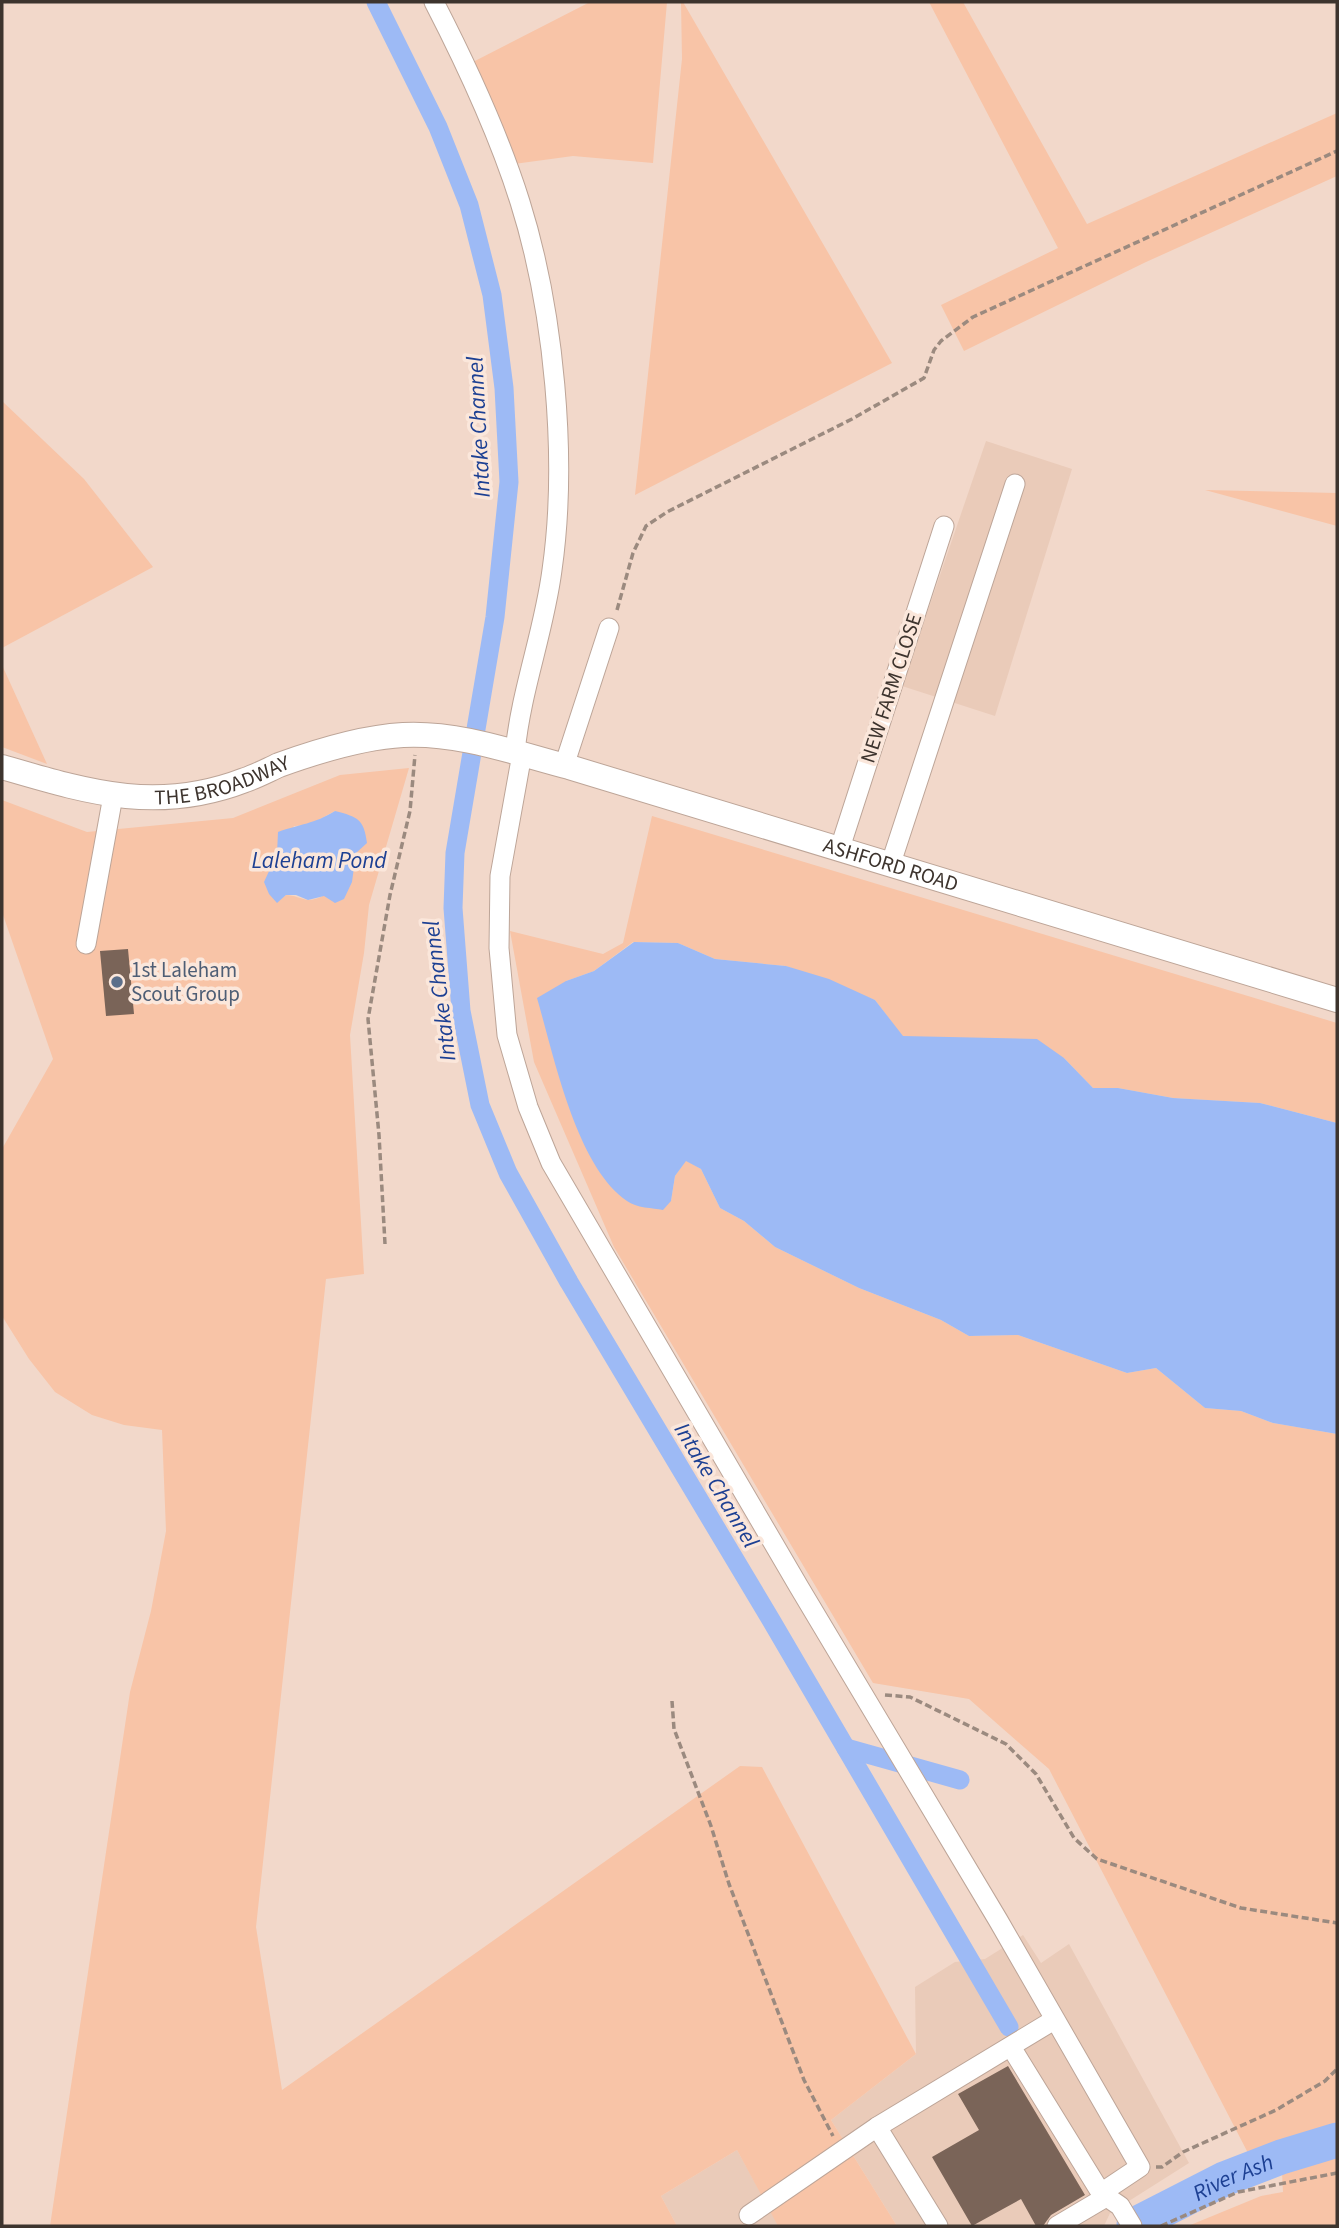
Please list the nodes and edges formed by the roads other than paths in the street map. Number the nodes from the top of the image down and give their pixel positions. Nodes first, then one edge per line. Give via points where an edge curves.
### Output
1 (434, 2) edge
2 (1015, 484) dead end
3 (944, 526) dead end
4 (609, 628) road end
5 (442, 737) joint
6 (514, 752) junction
7 (564, 766) junction
8 (2, 767) edge
9 (113, 796) junction
10 (839, 851) junction
11 (890, 866) junction
12 (86, 944) dead end
13 (1337, 1000) edge
14 (1055, 2020) junction
15 (1011, 2047) junction
16 (877, 2127) junction
17 (1103, 2195) junction
18 (749, 2216) dead end
19 (938, 2226) edge
20 (1057, 2226) edge
21 (1132, 2226) edge

1 - 6 street via 467,67 520,201 541,290 555,387 558,489 553,569
2 - 11 street
3 - 10 street, NEW FARM CLOSE
4 - 7 street
5 - 6 main road, ASHFORD ROAD
5 - 9 main road, THE BROADWAY via 401,735 322,751 207,792 170,798
6 - 7 main road, ASHFORD ROAD
6 - 14 street via 500,876 499,948 507,1035 528,1107 551,1163
7 - 10 main road, ASHFORD ROAD
8 - 9 main road, THE BROADWAY
9 - 12 street
10 - 11 main road, ASHFORD ROAD
11 - 13 main road, ASHFORD ROAD
14 - 15 street
14 - 17 street via 1140,2167
15 - 16 street
15 - 17 street
16 - 18 street
16 - 19 street
17 - 20 street
17 - 21 street via 1120,2206

